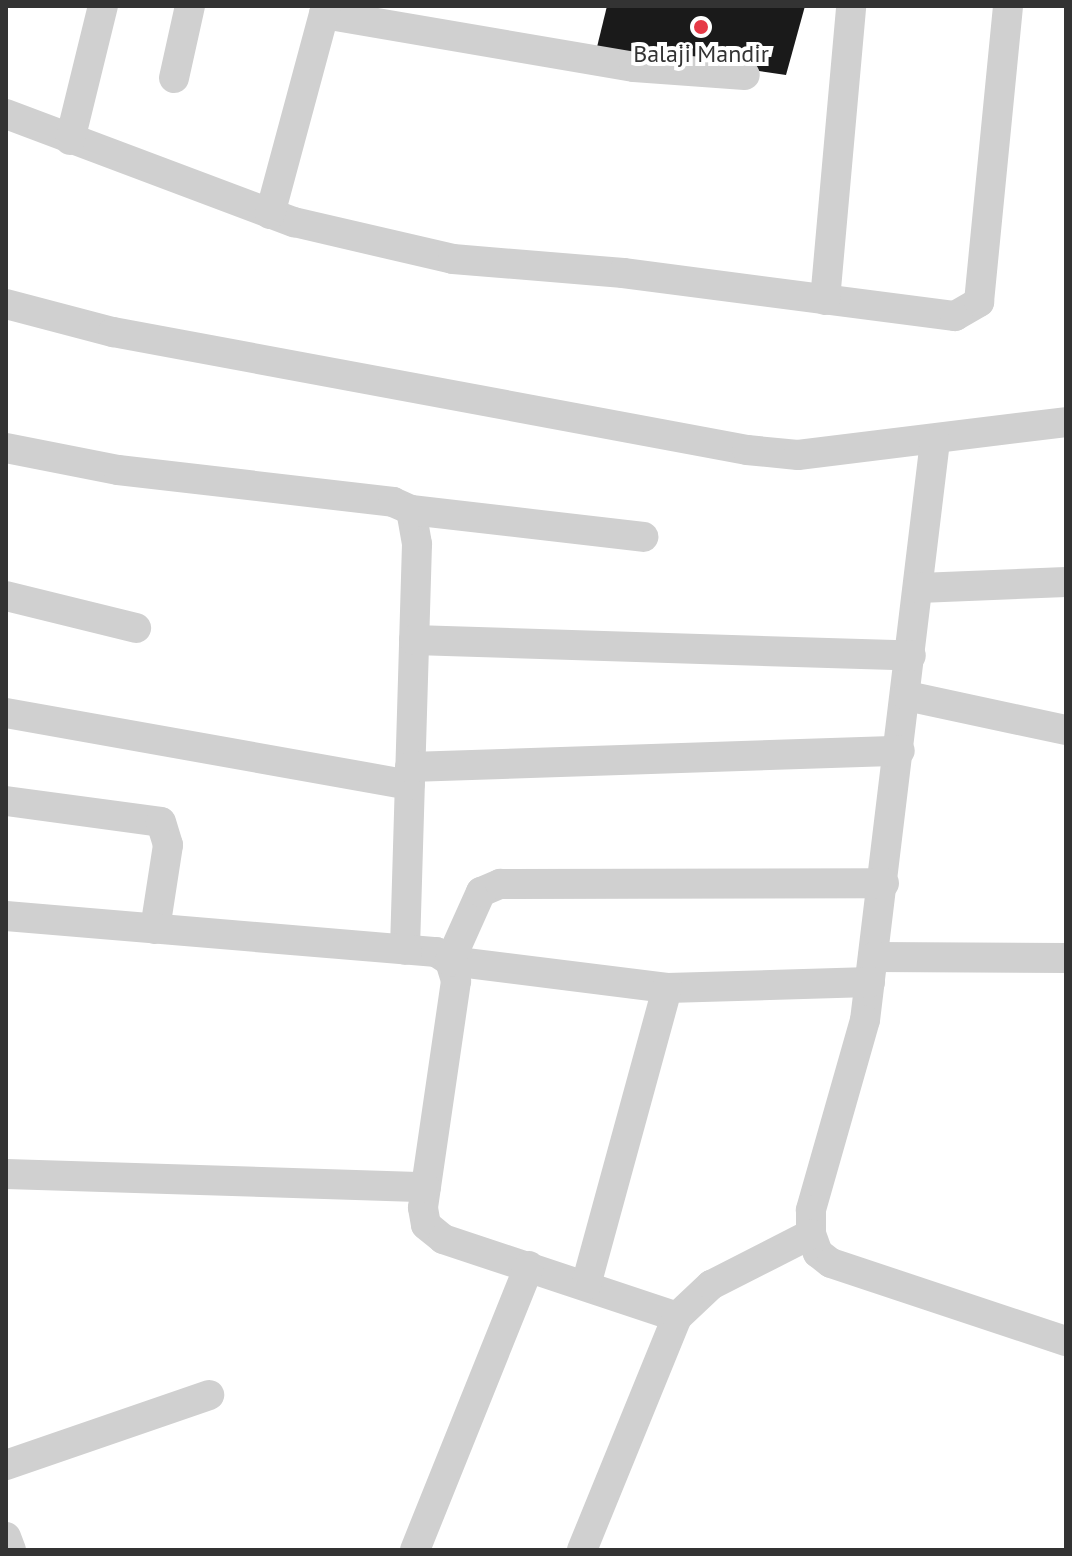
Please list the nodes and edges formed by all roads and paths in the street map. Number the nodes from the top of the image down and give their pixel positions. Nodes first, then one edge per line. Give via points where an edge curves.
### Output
1 (103, 6) edge
2 (190, 6) edge
3 (851, 6) edge
4 (1008, 6) edge
5 (325, 10) edge
6 (745, 75) dead end
7 (174, 78) dead end
8 (6, 114) edge
9 (70, 140) junction
10 (270, 214) junction
11 (825, 300) junction
12 (6, 304) edge
13 (1066, 422) edge
14 (935, 441) junction
15 (6, 448) edge
16 (411, 510) junction
17 (643, 537) dead end
18 (1066, 582) edge
19 (919, 588) junction
20 (6, 596) edge
21 (136, 628) dead end
22 (414, 640) junction
23 (911, 656) junction
24 (907, 696) junction
25 (6, 713) edge
26 (1066, 730) edge
27 (900, 751) junction
28 (410, 776) junction
29 (6, 801) edge
30 (884, 883) junction
31 (6, 916) edge
32 (155, 929) junction
33 (405, 950) junction
34 (1066, 958) edge
35 (450, 961) junction
36 (872, 969) junction
37 (667, 988) junction
38 (6, 1174) edge
39 (426, 1187) junction
40 (811, 1234) junction
41 (529, 1266) junction
42 (586, 1285) junction
43 (677, 1317) junction
44 (1066, 1341) edge
45 (209, 1395) dead end
46 (6, 1465) edge
47 (6, 1537) edge
48 (11, 1550) edge
49 (415, 1550) edge
50 (582, 1550) edge

1 - 9 street
2 - 7 street
3 - 11 street
4 - 11 street via 979,302 955,316
5 - 6 street via 634,67
5 - 10 street
8 - 9 street
9 - 10 street
10 - 11 street via 453,259
12 - 14 street via 113,332 747,450 798,455
13 - 14 street
14 - 19 street
15 - 16 street via 118,470 393,502
16 - 17 street
16 - 22 street via 417,524
18 - 19 street
19 - 23 street
20 - 21 street
22 - 23 street
22 - 28 street
23 - 24 street
24 - 26 street
24 - 27 street
25 - 28 street
27 - 28 street
27 - 30 street
28 - 33 street
29 - 32 street via 161,822 168,845
30 - 35 street via 500,884 481,892
30 - 36 street
31 - 32 street
32 - 33 street
33 - 35 street via 436,952
34 - 36 street
35 - 37 street
35 - 39 street via 454,1006
36 - 37 street
36 - 40 street via 857,1059 811,1210
37 - 42 street
38 - 39 street
39 - 41 street via 426,1225 443,1239
40 - 43 street via 711,1285
40 - 44 street via 818,1253 831,1263
41 - 42 street
41 - 49 street
42 - 43 street
43 - 50 street
45 - 46 street
47 - 48 street

